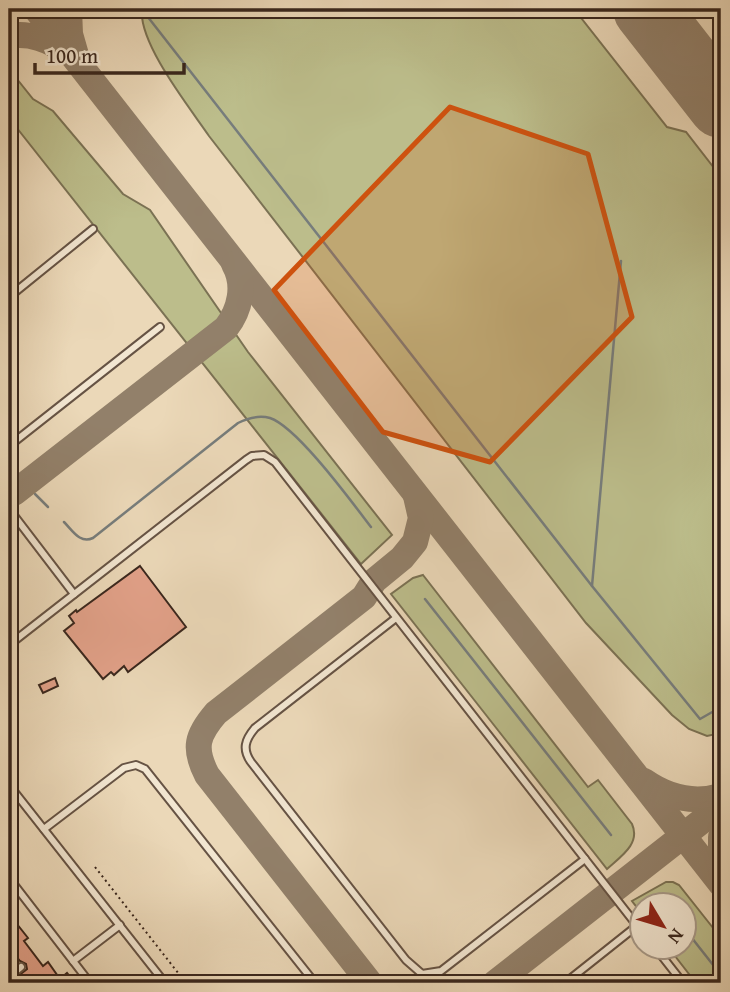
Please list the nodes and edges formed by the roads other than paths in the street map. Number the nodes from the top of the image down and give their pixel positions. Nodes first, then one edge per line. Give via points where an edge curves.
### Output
1 (93, 229) dead end
2 (9, 298) edge
3 (160, 327) dead end
4 (9, 446) edge
5 (9, 509) edge
6 (74, 594) junction
7 (396, 618) junction
8 (9, 645) edge
9 (9, 785) edge
10 (44, 829) junction
11 (585, 859) junction
12 (9, 878) edge
13 (628, 914) edge
14 (120, 925) junction
15 (628, 938) edge
16 (664, 960) edge
17 (73, 961) junction
18 (22, 967) dead end
19 (9, 977) edge
20 (90, 983) edge
21 (166, 983) edge
22 (315, 983) edge
23 (565, 983) edge
24 (682, 983) edge

1 - 2 lane
3 - 4 lane
5 - 6 lane
6 - 7 lane via 258,454 275,463
6 - 8 lane
7 - 11 lane
7 - 11 lane via 248,736 246,754 285,806 410,965 426,975 441,971
9 - 10 lane
10 - 14 lane
10 - 22 lane via 124,768 136,765 145,769
11 - 13 lane
12 - 17 lane
14 - 17 lane
14 - 21 lane
15 - 23 lane
16 - 24 lane
17 - 20 lane
18 - 19 lane

